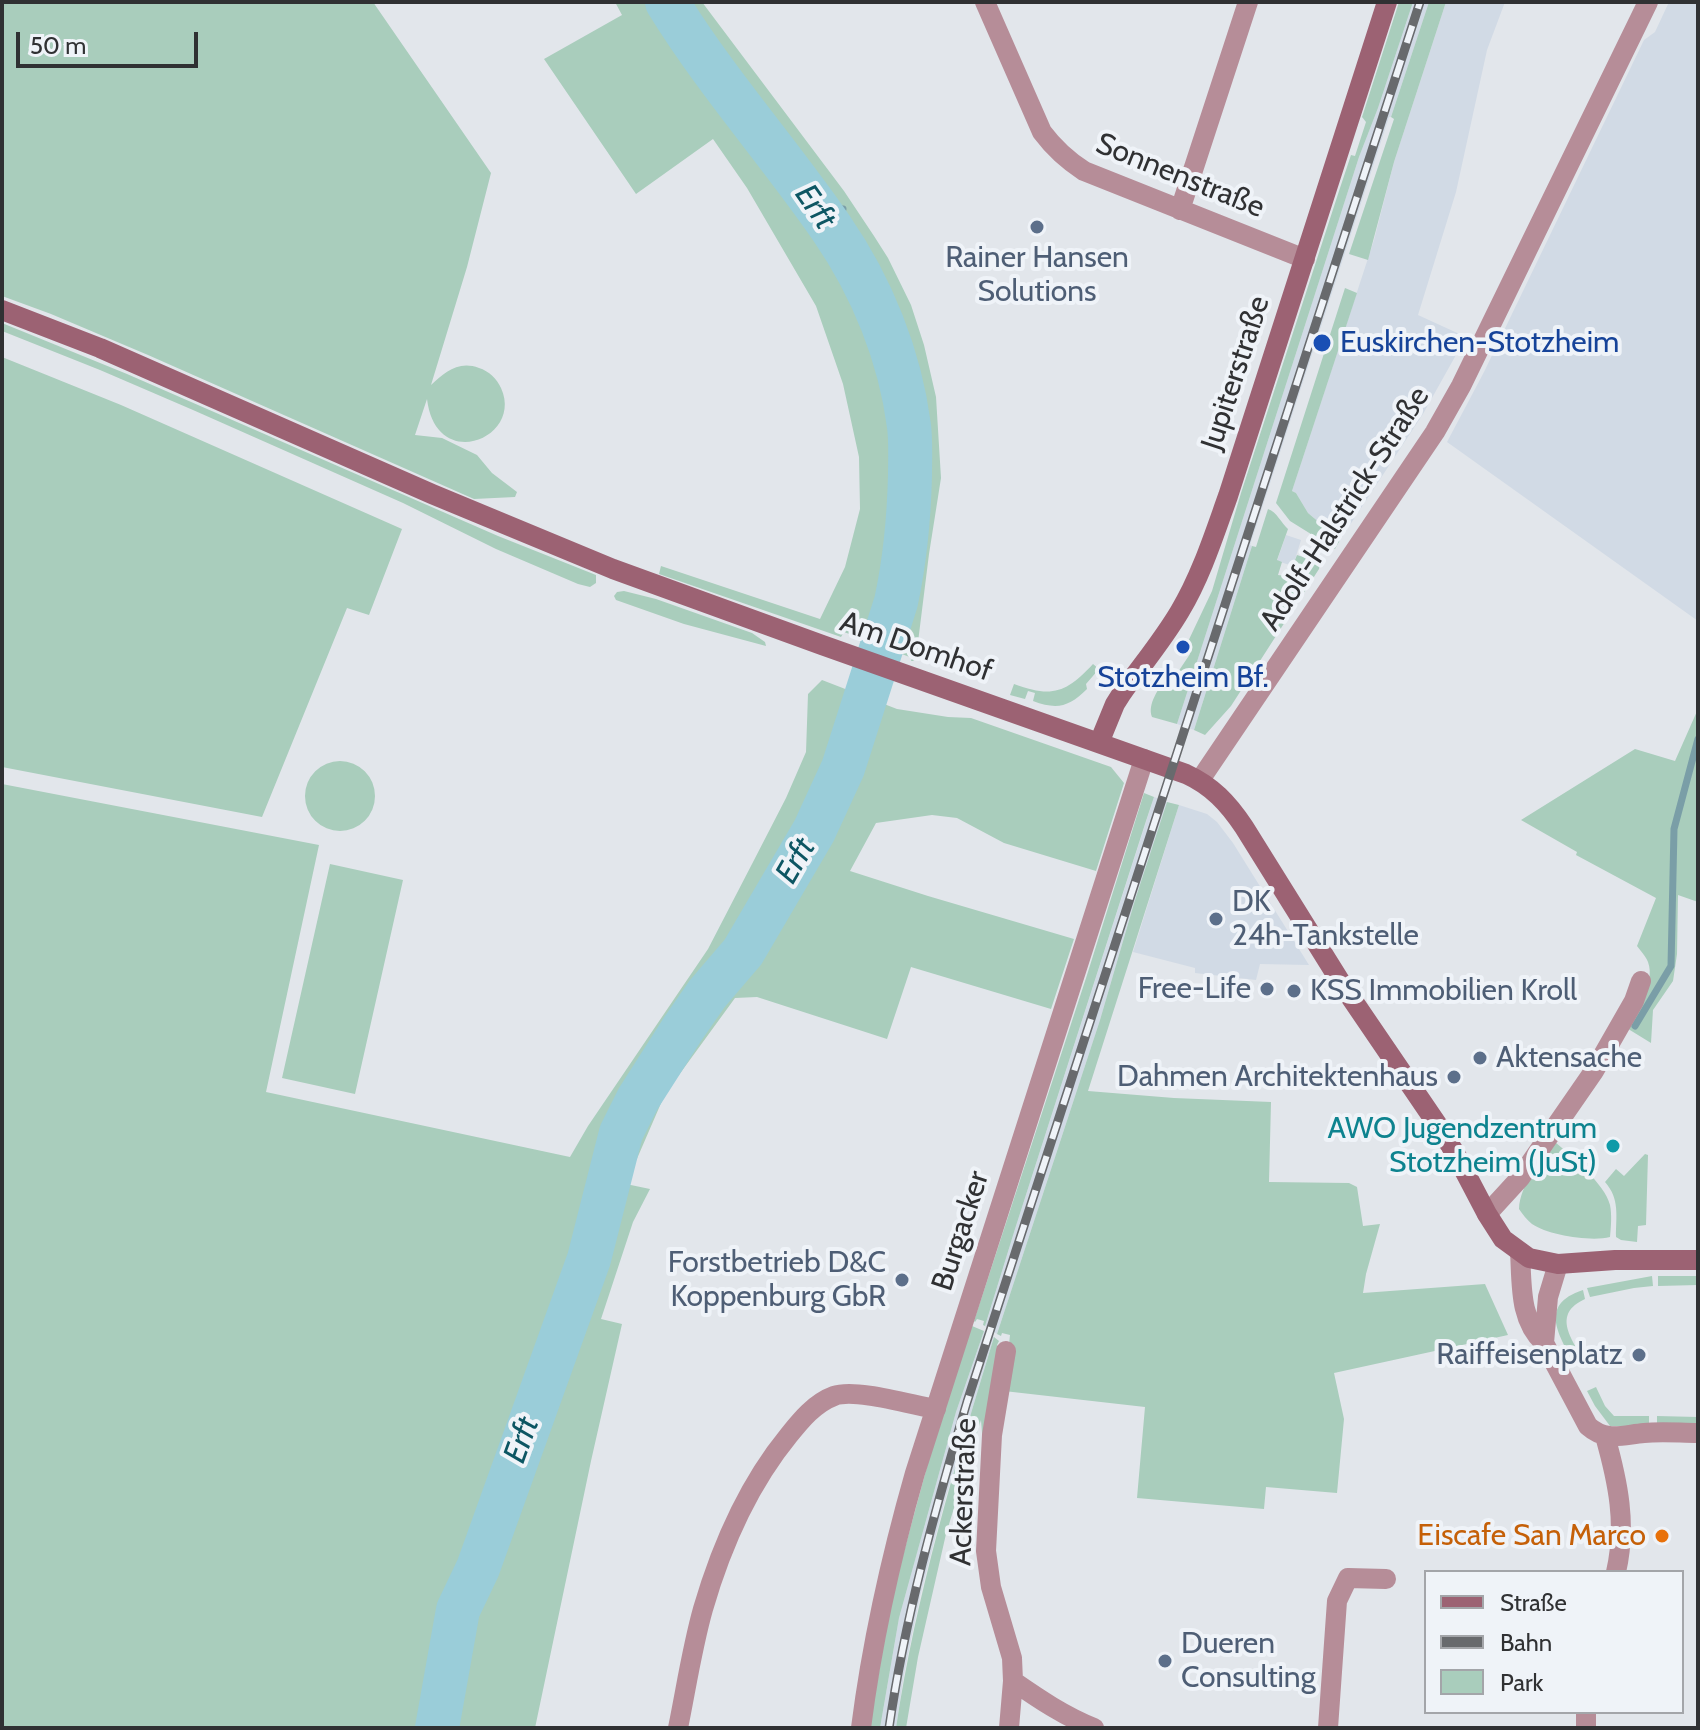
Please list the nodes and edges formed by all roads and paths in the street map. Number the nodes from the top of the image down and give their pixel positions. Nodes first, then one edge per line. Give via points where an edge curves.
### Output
1 (985, 2) edge
2 (1248, 2) edge
3 (1387, 2) edge
4 (1645, 4) edge
5 (1180, 210) junction
6 (1305, 259) junction
7 (2, 310) edge
8 (1099, 743) junction
9 (1144, 759) junction
10 (1200, 780) junction
11 (1641, 981) dead end
12 (1487, 1214) junction
13 (1539, 1259) junction
14 (1698, 1260) edge
15 (1544, 1343) junction
16 (1006, 1351) dead end
17 (936, 1409) junction
18 (1698, 1433) edge
19 (1605, 1436) junction
20 (1616, 1570) edge
21 (1386, 1579) dead end
22 (1013, 1681) junction
23 (678, 1728) edge
24 (861, 1728) edge
25 (1009, 1728) edge
26 (1094, 1728) edge
27 (1328, 1728) edge

1 - 5 street, Sonnenstraße via 1032,111 1052,144 1084,171
2 - 5 street
3 - 6 main road, Jupiterstraße
4 - 10 street, Adolf-Halstrick-Straße via 1490,329 1435,432
5 - 6 street, Sonnenstraße
6 - 8 main road, Jupiterstraße via 1196,579 1180,611 1122,693
7 - 8 main road, Am Domhof via 613,569
8 - 9 main road, Am Domhof
9 - 10 main road, Am Domhof
9 - 17 street, Burgacker
10 - 12 main road via 1237,817 1439,1127
11 - 12 street via 1594,1071 1520,1178
12 - 13 main road via 1499,1235
13 - 14 main road
13 - 15 street via 1548,1297
13 - 15 street via 1523,1294 1527,1319
15 - 19 street via 1582,1418
16 - 22 street, Ackerstraße via 992,1435 986,1551
17 - 23 street via 848,1393 823,1401 796,1426 759,1477 722,1555 702,1612
17 - 24 street, Burgacker via 892,1554
18 - 19 street
19 - 20 street via 1621,1512
21 - 27 street via 1348,1578 1337,1601
22 - 25 street, Ackerstraße
22 - 26 street

